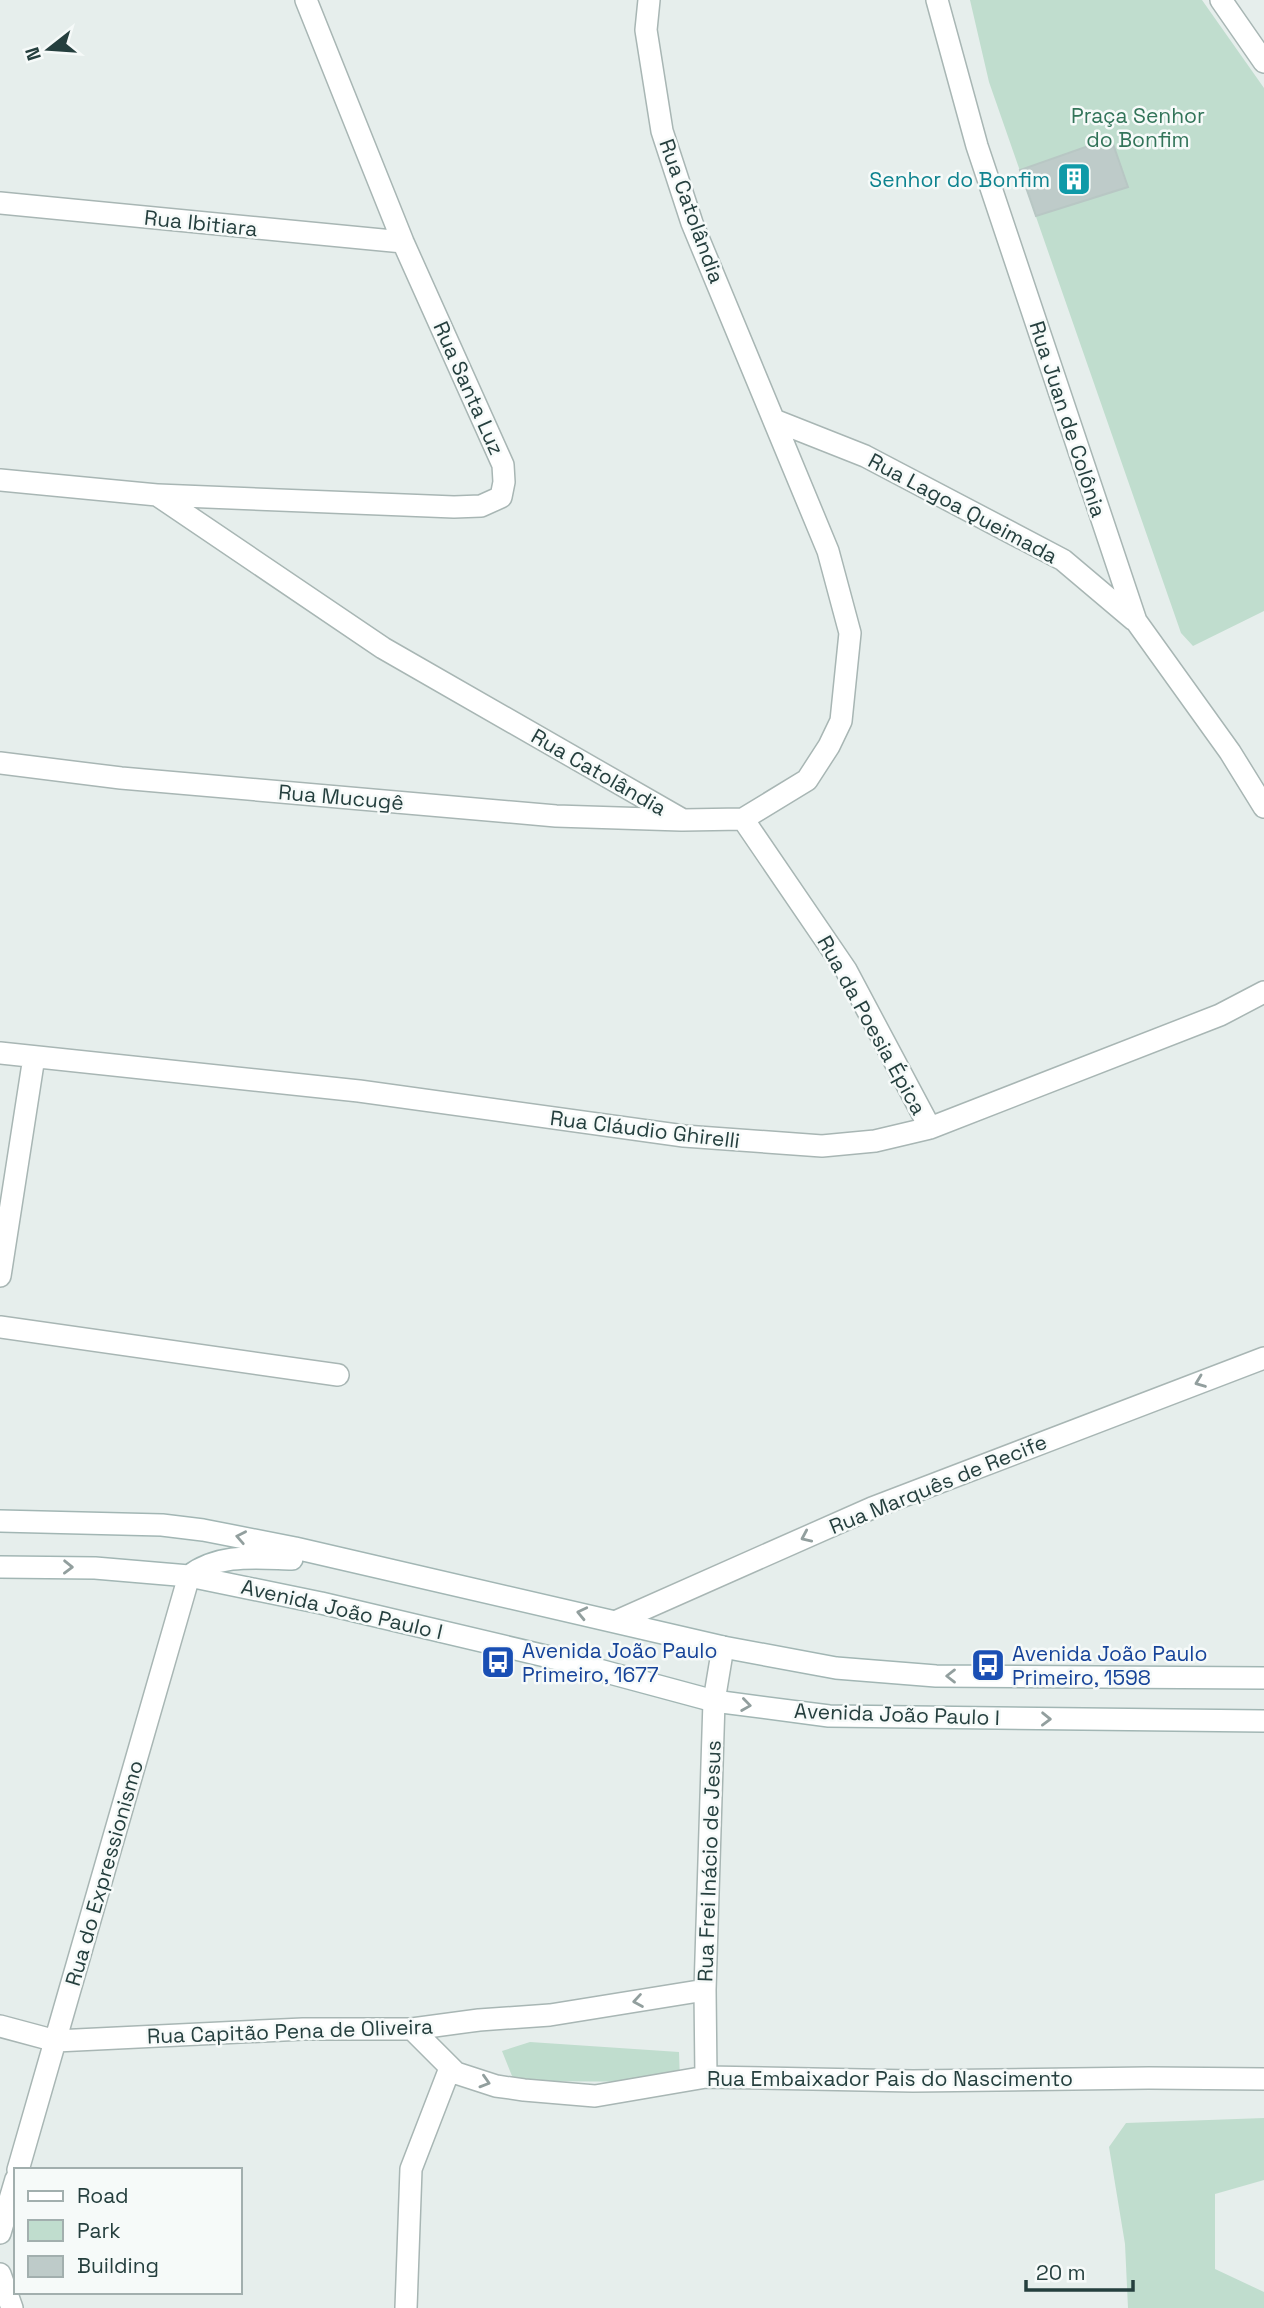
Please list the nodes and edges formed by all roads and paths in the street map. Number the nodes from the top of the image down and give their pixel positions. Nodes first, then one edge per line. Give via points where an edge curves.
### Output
1 (306, 0) edge
2 (649, 0) edge
3 (937, 0) edge
4 (1221, 0) edge
5 (1264, 62) edge
6 (0, 204) edge
7 (403, 242) junction
8 (774, 420) junction
9 (0, 480) edge
10 (157, 495) junction
11 (1136, 621) junction
12 (0, 763) edge
13 (1264, 807) edge
14 (743, 819) junction
15 (683, 820) junction
16 (1264, 992) edge
17 (0, 1053) edge
18 (34, 1057) junction
19 (930, 1128) junction
20 (0, 1276) edge
21 (0, 1328) edge
22 (1264, 1358) edge
23 (338, 1374) dead end
24 (0, 1521) edge
25 (0, 1567) edge
26 (381, 1568) junction
27 (189, 1576) junction
28 (617, 1621) junction
29 (723, 1647) junction
30 (1264, 1678) edge
31 (715, 1701) junction
32 (1264, 1721) edge
33 (705, 1990) junction
34 (0, 2026) edge
35 (412, 2029) junction
36 (56, 2040) junction
37 (450, 2068) junction
38 (706, 2077) junction
39 (1264, 2079) edge
40 (20, 2168) edge
41 (14, 2186) edge
42 (0, 2233) edge
43 (0, 2274) edge
44 (12, 2308) edge
45 (405, 2308) edge

1 - 7 street, Rua Santa Luz
2 - 8 street, Rua Catolândia via 646,30 662,131 692,223
3 - 11 street, Rua Juan de Colônia via 977,146
4 - 5 street
6 - 7 street, Rua Ibitiara
7 - 10 street, Rua Santa Luz via 503,465 501,497 481,506 454,507
8 - 11 street, Rua Lagoa Queimada via 865,456 1063,560
8 - 14 street, Rua Catolândia via 828,551 850,633 841,721 829,746 807,780
9 - 10 street, Rua Catolândia
10 - 15 street, Rua Catolândia via 383,648
11 - 13 street, Rua Juan de Colônia
12 - 15 street, Rua Mucugê via 556,816
14 - 15 street, Rua Catolândia
14 - 19 street, Rua da Poesia Épica via 846,970
16 - 19 street, Rua Cláudio Ghirelli via 1220,1015
17 - 18 street, Rua Cláudio Ghirelli
18 - 19 street, Rua Cláudio Ghirelli via 359,1091 762,1143 822,1146 875,1142
18 - 20 street
21 - 23 street
22 -> 28 street, Rua Marquês de Recife via 872,1508
26 -> 24 street, Avenida João Paulo I via 203,1530
25 -> 27 street, Avenida João Paulo I via 95,1568
26 - 27 street via 257,1557 204,1564
28 -> 26 street, Avenida João Paulo I
27 - 31 street, Avenida João Paulo I via 558,1659
27 - 36 street, Rua do Expressionismo
28 - 29 street, Avenida João Paulo I
30 -> 29 street, Avenida João Paulo I via 936,1676 836,1668
29 - 31 street, Rua Frei Inácio de Jesus
31 -> 32 street, Avenida João Paulo I via 828,1716
31 - 33 street, Rua Frei Inácio de Jesus
33 -> 35 street, Rua Capitão Pena de Oliveira via 550,2015
33 - 38 street, Rua Frei Inácio de Jesus
34 - 36 street, Rua Capitão Pena de Oliveira
35 - 36 street, Rua Capitão Pena de Oliveira
35 - 37 street, Rua Embaixador Pais do Nascimento
36 - 40 street, Rua do Expressionismo
37 -> 38 street, Rua Embaixador Pais do Nascimento via 496,2086 595,2096
37 - 45 street via 411,2169
38 - 39 street, Rua Embaixador Pais do Nascimento
41 - 42 street
43 - 44 street

